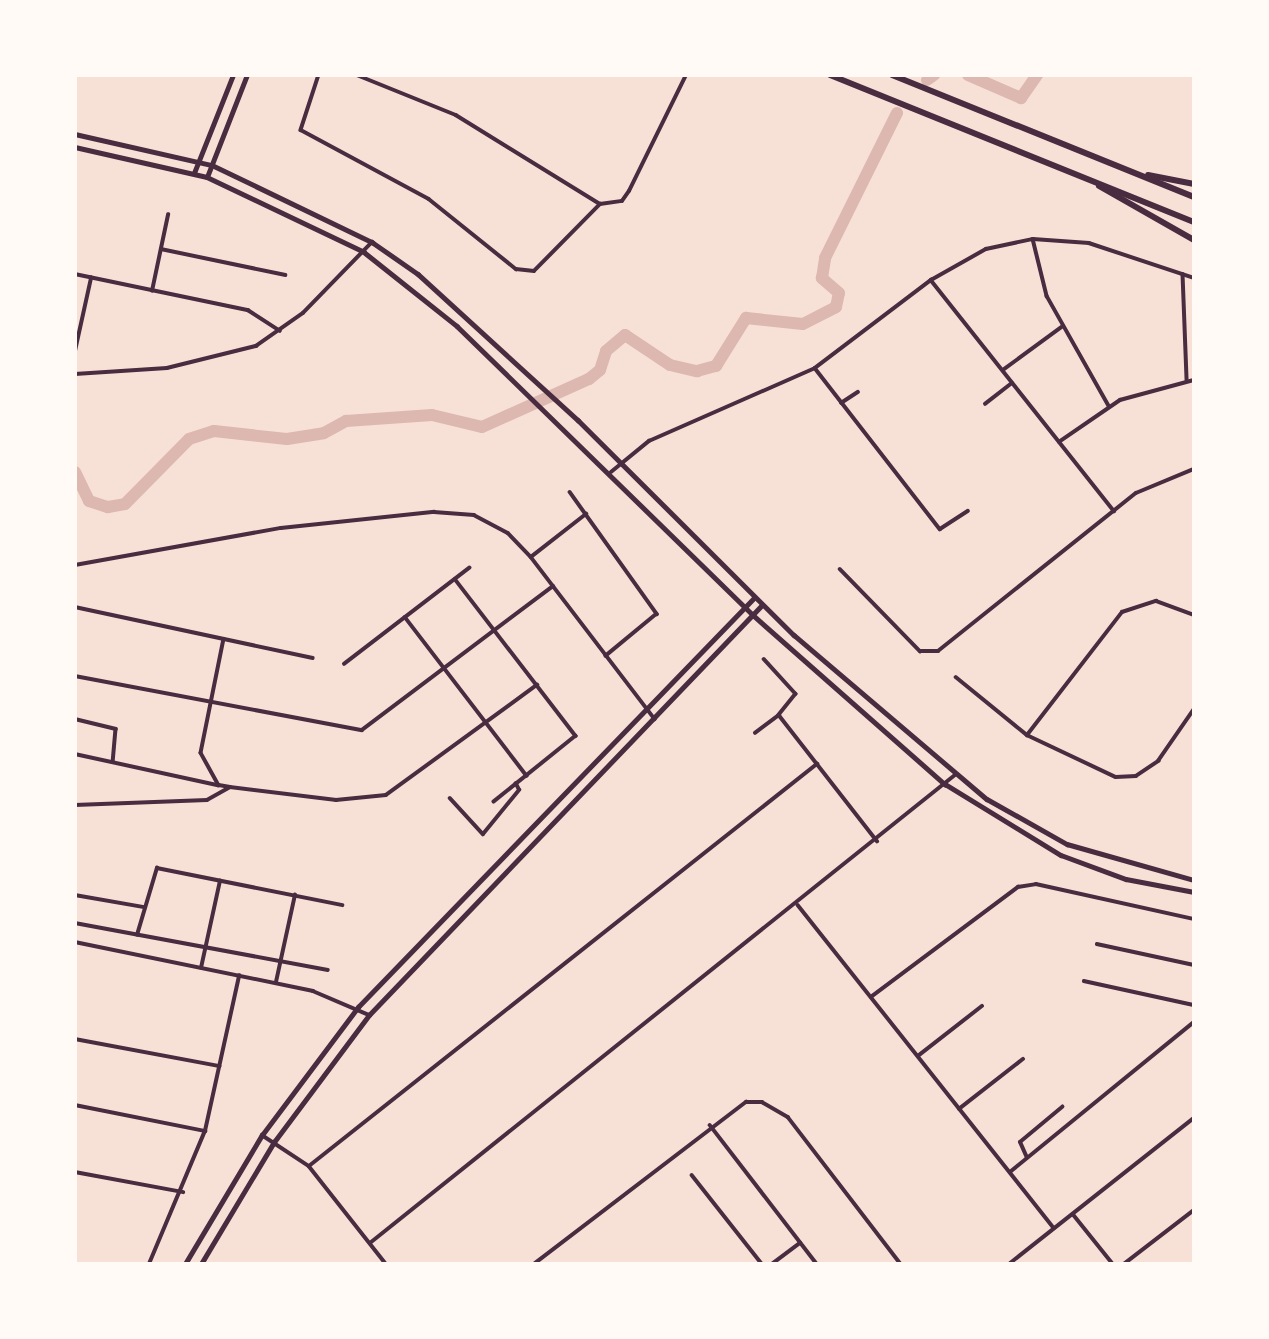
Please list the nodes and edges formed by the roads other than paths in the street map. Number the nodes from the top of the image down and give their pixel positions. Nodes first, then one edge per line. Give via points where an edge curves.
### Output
1 (233, 75) edge
2 (247, 75) edge
3 (319, 75) edge
4 (357, 75) edge
5 (687, 75) edge
6 (830, 75) edge
7 (892, 75) edge
8 (75, 134) edge
9 (75, 147) edge
10 (198, 160) junction
11 (212, 165) junction
12 (1132, 172) junction
13 (194, 173) junction
14 (1083, 176) junction
15 (207, 177) junction
16 (1194, 184) edge
17 (1194, 197) edge
18 (600, 204) junction
19 (168, 215) dead end
20 (1194, 222) edge
21 (1033, 239) junction
22 (1194, 240) edge
23 (372, 242) junction
24 (161, 249) junction
25 (364, 252) junction
26 (75, 274) edge
27 (1183, 274) junction
28 (285, 275) dead end
29 (91, 278) junction
30 (1194, 278) edge
31 (931, 280) junction
32 (152, 291) junction
33 (1063, 326) junction
34 (280, 331) junction
35 (75, 351) edge
36 (815, 368) junction
37 (1003, 370) junction
38 (75, 374) edge
39 (1187, 380) junction
40 (1194, 380) edge
41 (1012, 383) junction
42 (858, 392) dead end
43 (841, 403) junction
44 (985, 404) dead end
45 (1109, 406) junction
46 (1059, 442) junction
47 (621, 463) junction
48 (1194, 469) edge
49 (611, 472) junction
50 (570, 492) dead end
51 (1114, 510) junction
52 (968, 511) dead end
53 (586, 514) junction
54 (531, 557) junction
55 (75, 565) edge
56 (469, 568) dead end
57 (840, 569) dead end
58 (455, 579) junction
59 (553, 586) junction
60 (754, 597) junction
61 (762, 605) junction
62 (75, 607) edge
63 (745, 607) junction
64 (753, 615) junction
65 (1194, 615) edge
66 (405, 617) junction
67 (497, 631) junction
68 (224, 639) junction
69 (606, 656) junction
70 (313, 658) dead end
71 (764, 659) dead end
72 (344, 664) dead end
73 (446, 671) junction
74 (75, 676) edge
75 (956, 677) dead end
76 (537, 685) junction
77 (209, 704) junction
78 (646, 709) junction
79 (1194, 709) edge
80 (779, 715) junction
81 (75, 719) edge
82 (654, 719) junction
83 (487, 723) junction
84 (755, 733) dead end
85 (1027, 735) junction
86 (75, 754) edge
87 (113, 762) junction
88 (817, 764) junction
89 (956, 775) junction
90 (527, 776) junction
91 (516, 784) junction
92 (945, 784) junction
93 (219, 785) junction
94 (230, 788) junction
95 (450, 799) dead end
96 (494, 802) dead end
97 (75, 805) edge
98 (877, 841) junction
99 (1194, 880) edge
100 (220, 881) junction
101 (1194, 892) edge
102 (75, 895) edge
103 (295, 895) junction
104 (342, 905) dead end
105 (797, 905) junction
106 (144, 907) junction
107 (1194, 919) edge
108 (75, 923) edge
109 (137, 935) junction
110 (75, 942) edge
111 (1097, 944) dead end
112 (205, 948) junction
113 (280, 963) junction
114 (1194, 965) edge
115 (201, 968) junction
116 (328, 970) dead end
117 (239, 976) junction
118 (1084, 981) dead end
119 (276, 983) junction
120 (871, 997) junction
121 (1194, 1005) edge
122 (982, 1006) dead end
123 (358, 1007) junction
124 (369, 1015) junction
125 (1194, 1022) edge
126 (75, 1039) edge
127 (918, 1056) junction
128 (1023, 1059) dead end
129 (219, 1066) junction
130 (75, 1105) edge
131 (1062, 1107) dead end
132 (959, 1109) junction
133 (1194, 1118) edge
134 (710, 1125) junction
135 (205, 1131) junction
136 (262, 1135) junction
137 (274, 1142) junction
138 (1027, 1158) junction
139 (309, 1166) junction
140 (75, 1172) edge
141 (1010, 1172) junction
142 (692, 1175) dead end
143 (184, 1192) junction
144 (1194, 1210) edge
145 (1073, 1214) junction
146 (1054, 1228) junction
147 (370, 1243) junction
148 (800, 1243) junction
149 (898, 1263) edge
150 (149, 1264) edge
151 (186, 1264) edge
152 (201, 1264) edge
153 (386, 1264) edge
154 (534, 1264) edge
155 (762, 1264) edge
156 (772, 1264) edge
157 (817, 1264) edge
158 (1009, 1264) edge
159 (1113, 1264) edge
160 (1124, 1264) edge

1 - 10 main road
2 - 11 main road
3 - 18 street via 301,130 429,199 516,269 534,271
4 - 18 street via 456,115
5 - 18 street via 629,191 614,204
6 - 14 highway
7 - 12 highway
8 - 10 main road
9 - 13 main road
10 - 11 main road
10 - 13 main road
11 - 15 main road
11 - 23 main road via 299,201
12 - 16 highway
12 - 17 highway
13 - 15 main road
14 - 20 highway
14 - 22 highway
15 - 25 main road
19 - 24 street
21 - 27 street via 1089,243
21 - 31 street via 986,249
21 - 33 street via 1039,274
23 - 25 street
23 - 47 main road via 517,365
24 - 28 street
24 - 32 street
25 - 34 street
25 - 49 main road via 428,300
26 - 29 street
27 - 30 street
27 - 39 street
29 - 32 street
29 - 35 street
31 - 36 street
31 - 37 street
32 - 34 street via 248,310
33 - 37 street
33 - 45 street
34 - 38 street via 222,359
36 - 43 street
36 - 47 street via 690,420
37 - 41 street
39 - 40 street
39 - 45 street
41 - 44 street
41 - 46 street
42 - 43 street
43 - 52 street via 940,529
45 - 46 street
46 - 51 street
47 - 49 street
47 - 60 main road
48 - 51 street via 1153,483
49 - 63 main road
50 - 53 street
51 - 57 street via 931,653 920,651
53 - 54 street
53 - 69 street via 657,614
54 - 55 street via 494,522 453,512 261,530
54 - 59 street
56 - 58 street
58 - 66 street
58 - 67 street
59 - 67 street
59 - 69 street
60 - 61 main road
60 - 63 main road
61 - 64 main road
61 - 89 main road
62 - 68 street
63 - 64 main road
63 - 78 main road
64 - 82 main road
64 - 92 main road
65 - 85 street via 1156,601 1122,612
66 - 72 street
66 - 73 street
67 - 73 street
67 - 76 street
68 - 70 street
68 - 77 street
69 - 78 street
71 - 80 street via 796,694
73 - 77 street via 362,730
73 - 83 street
74 - 77 street
75 - 85 street
76 - 83 street
76 - 90 street via 576,736
77 - 93 street via 201,753
78 - 82 street
78 - 123 main road
79 - 85 street via 1172,746 1136,776 1093,770
80 - 84 street
80 - 88 street
81 - 87 street via 116,729
82 - 124 main road
83 - 90 street
83 - 94 street via 386,795 336,800
86 - 87 street
87 - 93 street
88 - 98 street
88 - 139 street
89 - 92 street
89 - 99 main road via 1067,844
90 - 91 street
91 - 95 street via 519,790 484,834
91 - 96 street
92 - 98 street
92 - 101 main road via 1060,855 1126,879
93 - 94 street
94 - 97 street via 207,800
98 - 105 street
100 - 103 street
100 - 106 street via 157,868
100 - 112 street
102 - 106 street
103 - 104 street
103 - 113 street
105 - 120 street
105 - 147 street
106 - 109 street
107 - 120 street via 1036,884 1018,887
108 - 109 street
109 - 112 street
110 - 115 street
111 - 114 street
112 - 113 street
112 - 115 street
113 - 116 street
113 - 119 street
115 - 117 street
117 - 119 street
117 - 129 street
118 - 121 street
119 - 123 street
120 - 127 street
122 - 127 street
123 - 124 street
123 - 136 main road
124 - 137 main road
125 - 138 street
126 - 129 street
127 - 132 street
128 - 132 street
129 - 135 street
130 - 135 street
131 - 138 street via 1020,1142
132 - 141 street
133 - 145 street
134 - 148 street
134 - 149 street via 746,1102 780,1109
134 - 154 street
135 - 143 street
136 - 137 street
136 - 151 main road
137 - 139 street
137 - 152 main road
138 - 141 street
139 - 147 street
140 - 143 street
141 - 146 street
142 - 155 street
143 - 150 street
144 - 160 street
145 - 146 street
145 - 159 street
146 - 158 street
147 - 153 street
148 - 156 street
148 - 157 street

